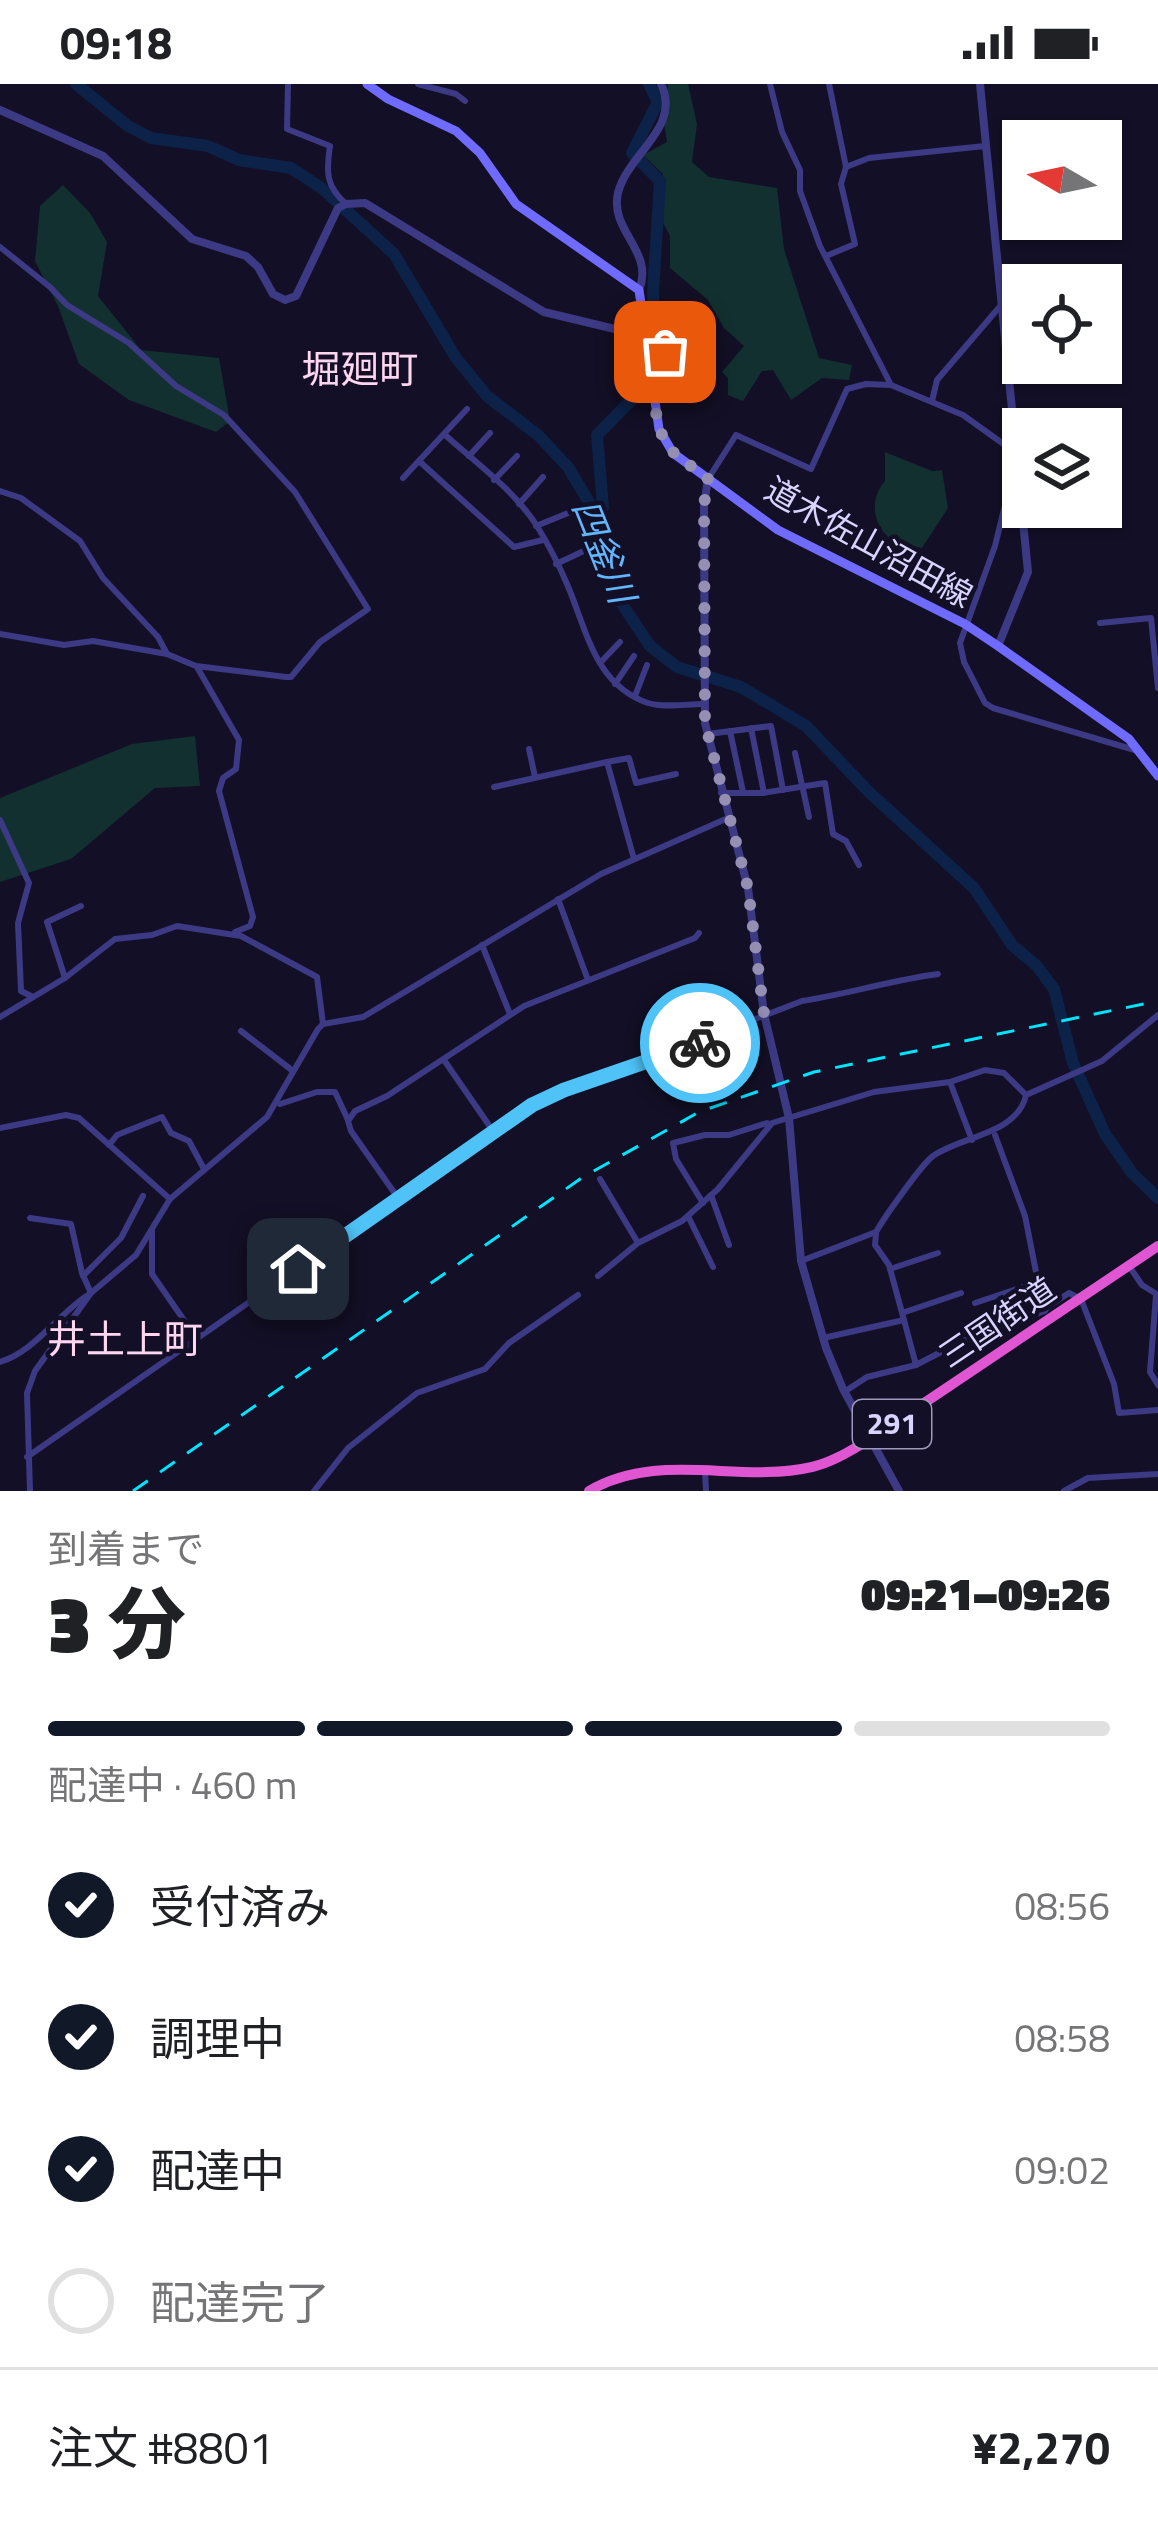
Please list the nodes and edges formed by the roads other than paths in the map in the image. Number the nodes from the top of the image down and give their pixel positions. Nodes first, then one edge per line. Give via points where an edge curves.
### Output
1 (288, 84) edge
2 (367, 84) edge
3 (418, 84) edge
4 (661, 84) edge
5 (770, 84) edge
6 (829, 84) edge
7 (980, 84) edge
8 (465, 101) dead end
9 (0, 110) edge
10 (986, 146) junction
11 (846, 167) junction
12 (346, 204) junction
13 (0, 247) edge
14 (826, 256) junction
15 (639, 290) junction
16 (1002, 304) joint
17 (645, 337) junction
18 (891, 385) junction
19 (654, 400) junction
20 (932, 401) junction
21 (466, 409) dead end
22 (490, 433) dead end
23 (444, 434) junction
24 (1002, 443) edge
25 (517, 456) dead end
26 (469, 457) junction
27 (419, 461) junction
28 (543, 477) dead end
29 (403, 478) dead end
30 (708, 479) junction
31 (494, 480) junction
32 (0, 490) edge
33 (519, 504) junction
34 (573, 511) dead end
35 (1002, 517) edge
36 (536, 526) junction
37 (1023, 528) edge
38 (544, 540) junction
39 (586, 550) dead end
40 (556, 564) junction
41 (1100, 623) dead end
42 (965, 624) junction
43 (0, 634) edge
44 (620, 642) dead end
45 (998, 646) junction
46 (167, 654) junction
47 (634, 656) dead end
48 (600, 663) junction
49 (646, 665) dead end
50 (196, 666) junction
51 (615, 684) junction
52 (1158, 688) edge
53 (635, 696) junction
54 (704, 704) junction
55 (751, 728) junction
56 (730, 730) junction
57 (708, 734) junction
58 (530, 749) dead end
59 (1142, 752) junction
60 (795, 753) dead end
61 (607, 761) junction
62 (676, 774) dead end
63 (1158, 776) edge
64 (536, 777) junction
65 (494, 787) dead end
66 (802, 787) junction
67 (783, 790) junction
68 (742, 792) junction
69 (722, 793) junction
70 (764, 793) junction
71 (809, 817) dead end
72 (728, 818) junction
73 (0, 820) edge
74 (634, 860) junction
75 (860, 865) dead end
76 (558, 899) junction
77 (81, 906) dead end
78 (232, 933) junction
79 (699, 933) dead end
80 (482, 945) junction
81 (938, 974) dead end
82 (65, 978) junction
83 (589, 980) junction
84 (35, 998) junction
85 (510, 1014) junction
86 (764, 1014) junction
87 (1158, 1015) edge
88 (0, 1017) edge
89 (323, 1024) junction
90 (241, 1031) dead end
91 (443, 1059) junction
92 (293, 1071) junction
93 (950, 1082) junction
94 (1026, 1095) junction
95 (276, 1105) junction
96 (789, 1118) junction
97 (348, 1120) junction
98 (772, 1123) junction
99 (0, 1128) edge
100 (493, 1131) junction
101 (995, 1135) dead end
102 (972, 1140) junction
103 (109, 1145) junction
104 (204, 1169) junction
105 (600, 1179) dead end
106 (711, 1195) junction
107 (143, 1196) dead end
108 (170, 1199) junction
109 (399, 1199) junction
110 (703, 1202) junction
111 (688, 1216) junction
112 (30, 1218) dead end
113 (151, 1229) junction
114 (876, 1232) junction
115 (638, 1243) junction
116 (729, 1245) dead end
117 (1158, 1246) edge
118 (938, 1253) dead end
119 (801, 1261) junction
120 (1129, 1266) junction
121 (713, 1267) dead end
122 (890, 1269) junction
123 (83, 1276) junction
124 (598, 1276) dead end
125 (1039, 1282) junction
126 (91, 1293) junction
127 (962, 1293) dead end
128 (1157, 1294) edge
129 (578, 1295) dead end
130 (1081, 1299) junction
131 (975, 1303) dead end
132 (1047, 1306) junction
133 (903, 1317) junction
134 (823, 1338) junction
135 (196, 1339) junction
136 (0, 1362) edge
137 (916, 1365) junction
138 (1158, 1384) edge
139 (844, 1392) junction
140 (1158, 1410) edge
141 (872, 1438) junction
142 (27, 1457) junction
143 (705, 1470) junction
144 (1158, 1474) edge
145 (30, 1491) edge
146 (314, 1491) edge
147 (589, 1491) edge
148 (706, 1491) edge
149 (899, 1491) edge
150 (1064, 1491) edge

1 - 12 street via 287,129 330,146 327,178
2 - 15 main road via 464,136 516,204
3 - 8 street
4 - 15 street via 666,117 616,199 642,259
5 - 14 street
6 - 11 street
7 - 10 street
9 - 12 street via 103,156 192,238 247,256 285,300 296,296
10 - 11 street
10 - 16 street
11 - 14 street via 841,184 855,244
12 - 17 street via 365,203 544,312
13 - 50 street via 75,312 224,415 295,492 368,610 320,642 291,676
14 - 18 street
15 - 17 main road, 道木佐山沼田線
16 - 20 street via 937,380
17 - 19 main road, 道木佐山沼田線
17 - 19 street via 665,352 667,364
18 - 20 street
18 - 30 street via 847,389 811,469 736,435
19 - 30 main road, 道木佐山沼田線 via 668,447
20 - 24 street
21 - 23 street
22 - 26 street
23 - 26 street
23 - 27 street
25 - 31 street
26 - 31 street
27 - 29 street
27 - 38 street via 514,548
28 - 33 street
30 - 42 main road, 道木佐山沼田線 via 778,530
30 - 54 street
31 - 33 street
32 - 46 street via 80,541
33 - 36 street
34 - 36 street
35 - 42 street
36 - 38 street
37 - 45 street via 1028,572
38 - 40 street
39 - 40 street
40 - 48 street
41 - 52 street via 1150,618
42 - 45 main road, 道木佐山沼田線
42 - 59 street via 961,655 985,703
43 - 46 street
44 - 48 street
45 - 59 main road, 道木佐山沼田線
46 - 50 street
47 - 51 street
48 - 51 street
49 - 53 street
50 - 78 street via 239,743 236,769 219,794 253,921
51 - 53 street
53 - 54 street via 652,705
54 - 57 street
55 - 56 street
55 - 67 street via 771,725
55 - 70 street
56 - 57 street
56 - 68 street
57 - 69 street
58 - 64 street
59 - 63 main road, 道木佐山沼田線
60 - 66 street
61 - 62 street via 629,758 636,783
61 - 64 street
61 - 74 street
64 - 65 street
66 - 67 street
66 - 71 street
66 - 75 street via 825,783 833,834
67 - 70 street
68 - 69 street
68 - 70 street
69 - 72 street
72 - 74 street
72 - 86 street via 748,891
73 - 84 street via 29,883 17,953 20,991
74 - 76 street
76 - 80 street
76 - 83 street
77 - 82 street via 47,922
78 - 82 street via 178,926 120,937
78 - 89 street via 317,977
79 - 83 street
80 - 85 street
80 - 89 street via 363,1017
81 - 86 street
82 - 84 street
83 - 85 street
84 - 88 street
85 - 91 street
86 - 96 street
86 - 100 street via 564,1090
87 - 94 street via 1102,1061
89 - 92 street
90 - 92 street
91 - 97 street
91 - 100 street
92 - 95 street
93 - 94 street via 985,1070 1004,1073
93 - 96 street via 874,1092
93 - 102 street
94 - 102 street via 1019,1112
95 - 97 street via 335,1091
95 - 104 street
96 - 98 street
96 - 119 street
97 - 109 street
98 - 106 street
98 - 110 street via 673,1143
99 - 103 street via 74,1116
100 - 109 street
101 - 125 street
102 - 114 street via 932,1156
103 - 104 street via 162,1117
103 - 108 street
104 - 108 street
105 - 115 street
106 - 110 street
106 - 116 street
107 - 123 street via 121,1238
108 - 113 street
109 - 135 street
110 - 111 street
111 - 115 street
111 - 121 street
112 - 123 street via 71,1224
113 - 126 street via 136,1255
113 - 135 street via 152,1274
114 - 119 street
114 - 122 street
115 - 124 street
117 - 120 highway, 三国街道 / 291
118 - 122 street
119 - 134 street
120 - 128 street
120 - 130 highway, 三国街道 / 291
122 - 133 street
123 - 126 street
125 - 131 street
125 - 132 street
126 - 136 street
126 - 142 street via 32,1377
127 - 133 street
128 - 138 street via 1150,1372
129 - 146 street via 485,1369 417,1393 348,1448
130 - 132 street via 1069,1293
130 - 140 street via 1119,1414
130 - 141 highway, 三国街道 / 291
132 - 137 street
133 - 134 street
133 - 137 street
134 - 139 street
135 - 142 street
137 - 139 street
139 - 141 street
141 - 143 highway, 三国街道 / 291 via 810,1468
141 - 149 street
142 - 145 street
143 - 147 highway, 三国街道 / 291 via 640,1470
143 - 148 street
144 - 150 street via 1088,1478

